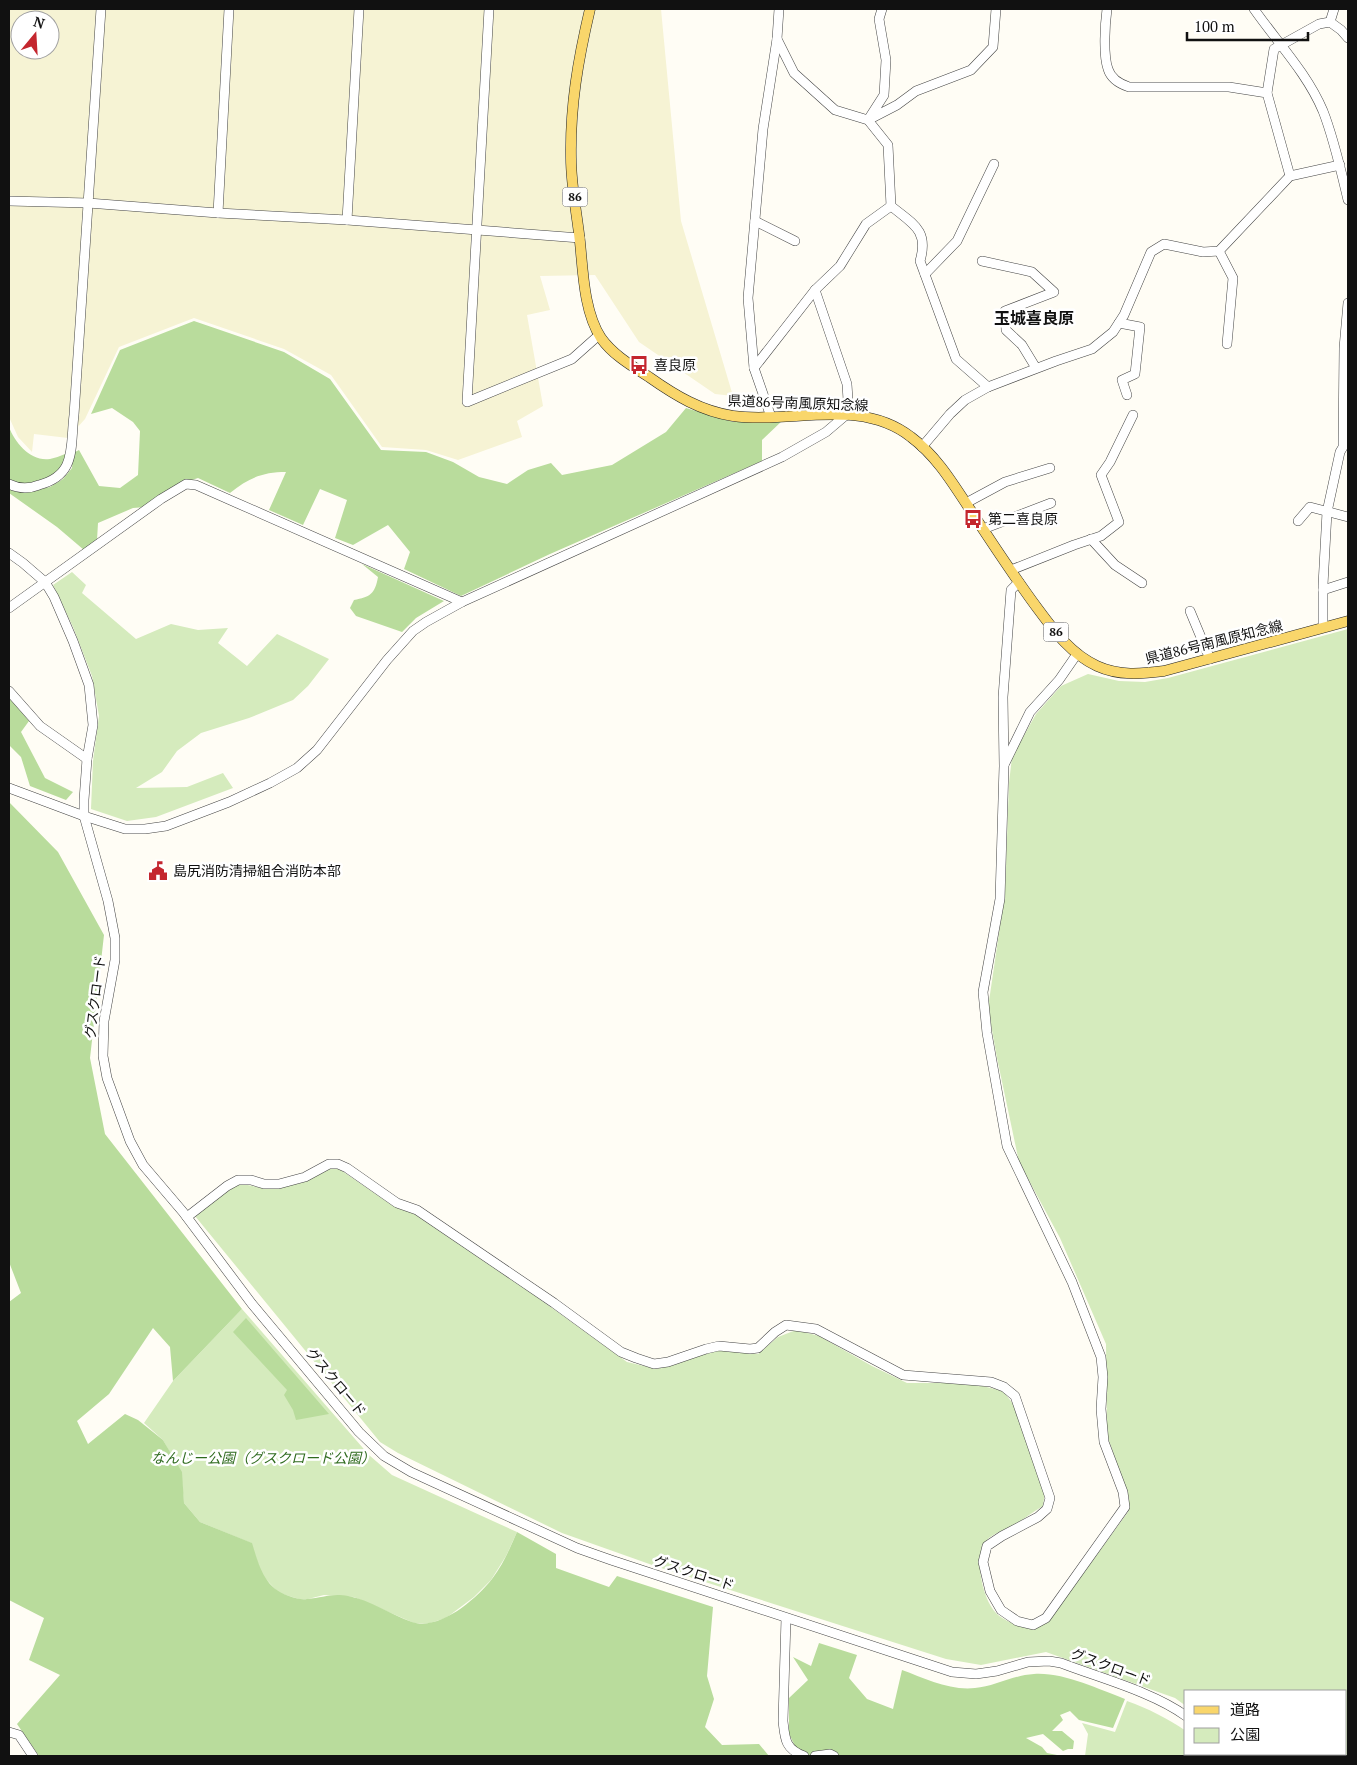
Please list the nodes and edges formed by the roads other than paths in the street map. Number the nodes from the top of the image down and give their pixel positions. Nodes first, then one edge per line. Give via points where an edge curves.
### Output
1 (100, 9) edge
2 (230, 9) edge
3 (359, 9) edge
4 (489, 9) edge
5 (590, 9) edge
6 (779, 9) edge
7 (882, 9) edge
8 (996, 9) edge
9 (1107, 9) edge
10 (1254, 9) edge
11 (1334, 9) edge
12 (1330, 22) junction
13 (1348, 38) edge
14 (777, 39) junction
15 (1281, 45) junction
16 (1268, 93) junction
17 (868, 120) junction
18 (994, 164) dead end
19 (1340, 165) junction
20 (1290, 176) junction
21 (1348, 200) edge
22 (9, 201) edge
23 (88, 203) junction
24 (891, 206) junction
25 (218, 213) junction
26 (347, 220) junction
27 (755, 221) junction
28 (476, 230) junction
29 (580, 238) junction
30 (795, 241) dead end
31 (1219, 251) junction
32 (982, 261) dead end
33 (925, 274) junction
34 (815, 290) junction
35 (1348, 303) edge
36 (1119, 323) junction
37 (599, 335) junction
38 (1227, 344) dead end
39 (754, 368) junction
40 (1036, 368) junction
41 (988, 387) junction
42 (1126, 395) dead end
43 (846, 415) junction
44 (1133, 415) dead end
45 (771, 417) junction
46 (922, 447) junction
47 (1050, 468) dead end
48 (9, 484) edge
49 (966, 503) junction
50 (1051, 503) dead end
51 (1327, 512) junction
52 (1348, 517) edge
53 (1298, 521) dead end
54 (983, 529) junction
55 (1091, 540) junction
56 (9, 553) edge
57 (1011, 570) junction
58 (45, 582) junction
59 (1019, 582) junction
60 (1348, 582) edge
61 (1142, 583) dead end
62 (1323, 590) junction
63 (462, 602) junction
64 (9, 608) edge
65 (1190, 611) dead end
66 (1348, 620) edge
67 (1323, 628) junction
68 (1077, 654) junction
69 (1210, 659) junction
70 (9, 691) edge
71 (87, 759) junction
72 (1004, 766) junction
73 (9, 788) edge
74 (84, 816) junction
75 (187, 1217) junction
76 (786, 1618) junction
77 (1184, 1715) edge
78 (9, 1732) edge
79 (33, 1756) edge
80 (804, 1756) edge
81 (815, 1756) edge
82 (834, 1756) edge

1 - 23 street
2 - 25 street
3 - 26 street
4 - 28 street
5 - 29 main road, 県道86号南風原知念線 / 86 via 572,100 571,160
6 - 14 street
7 - 17 street via 879,18 886,60 884,95
8 - 17 street via 993,47 971,70 916,91
9 - 16 street via 1108,69 1120,84 1230,87
10 - 15 street
11 - 12 street
12 - 13 street
12 - 15 street via 1319,24
14 - 17 street via 794,73 835,110
14 - 27 street via 763,129
15 - 16 street via 1274,49
15 - 19 street via 1323,112
16 - 20 street
17 - 24 street via 888,145
18 - 33 street via 958,241
19 - 20 street
19 - 21 street
20 - 31 street
22 - 23 street
23 - 25 street
23 - 48 street via 68,464 62,474 49,483 32,488
24 - 33 street via 922,234 924,248 920,261
24 - 34 street via 866,224 840,266
25 - 26 street
26 - 28 street
27 - 30 street
27 - 39 street via 748,298
28 - 29 street
28 - 37 street via 467,402 572,359
29 - 37 main road, 県道86号南風原知念線 / 86 via 588,306
31 - 36 street via 1203,252 1164,244 1151,252
31 - 38 street via 1233,278
32 - 40 street via 1032,272 1054,292 1005,311 1006,330 1022,345
33 - 41 street via 956,359
34 - 39 street
34 - 43 street via 847,384
35 - 51 street via 1343,446
36 - 40 street via 1092,349
36 - 42 street via 1140,326 1135,374 1122,380
37 - 45 main road, 県道86号南風原知念線 / 86 via 620,358 693,405 737,416
39 - 45 street
40 - 41 street
41 - 46 street via 965,400
43 - 45 main road, 県道86号南風原知念線 / 86
43 - 46 main road, 県道86号南風原知念線 / 86 via 890,424
43 - 63 street via 826,432 782,457
44 - 55 street via 1101,475 1119,522
46 - 49 main road, 県道86号南風原知念線 / 86 via 946,473
47 - 49 street via 1005,482
49 - 54 main road, 県道86号南風原知念線 / 86
50 - 54 street
51 - 52 street
51 - 53 street via 1310,507
51 - 62 street
54 - 57 main road, 県道86号南風原知念線 / 86
55 - 57 street
55 - 61 street via 1115,565
56 - 58 street, グスクロード
57 - 59 main road, 県道86号南風原知念線 / 86
58 - 63 street via 186,484 196,485
58 - 64 street
58 - 71 street, グスクロード via 64,617 89,685 93,725
59 - 68 main road, 県道86号南風原知念線 / 86 via 1062,641
59 - 72 street via 1011,590 1004,697
60 - 62 street
62 - 67 street
63 - 74 street via 413,631 317,750 297,768 229,802 166,826 125,829
65 - 69 street
66 - 67 main road, 県道86号南風原知念線 / 86
67 - 69 main road, 県道86号南風原知念線 / 86
68 - 69 main road, 県道86号南風原知念線 / 86 via 1099,667 1139,674
68 - 72 street via 1030,712
70 - 71 street via 40,726
71 - 74 street, グスクロード
72 - 75 street via 1000,899 983,992 986,1033 1007,1146 1072,1282 1101,1358 1104,1442 1123,1492 1124,1507 1046,1618 1033,1625 1017,1621 1001,1610 990,1591 983,1562 987,1546 1038,1518 1047,1509 1050,1498 1014,1396 1004,1387 991,1382 903,1375 816,1329 799,1326 786,1326 758,1348 719,1346 654,1364 636,1358 621,1352 417,1210 397,1203 338,1164 329,1164 305,1177 279,1184 238,1180
73 - 74 street
74 - 75 street, グスクロード via 115,938 115,960 102,1042 107,1078 135,1153
75 - 76 street, グスクロード via 252,1304 359,1432 384,1456 411,1472 577,1548
76 - 77 street, グスクロード via 952,1672 976,1674 1028,1662 1061,1663 1151,1697
76 - 80 street via 785,1738 789,1747
78 - 79 street via 19,1735
81 - 82 street

